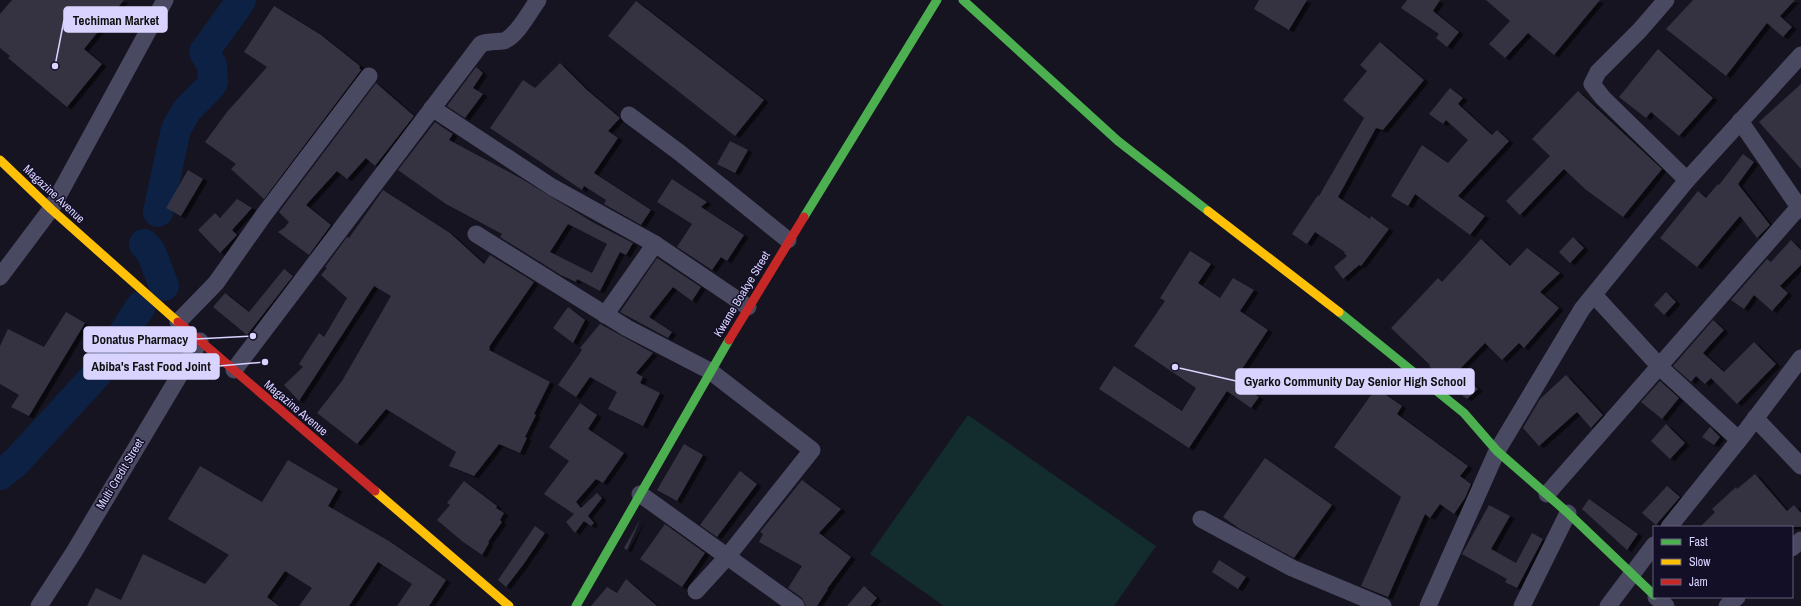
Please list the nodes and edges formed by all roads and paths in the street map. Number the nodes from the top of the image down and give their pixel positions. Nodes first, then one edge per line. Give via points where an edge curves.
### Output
1 (165, 0) edge
2 (538, 0) edge
3 (937, 0) edge
4 (962, 0) edge
5 (1666, 0) edge
6 (1801, 55) edge
7 (369, 76) dead end
8 (432, 108) junction
9 (629, 115) dead end
10 (1740, 121) junction
11 (0, 160) edge
12 (1687, 180) junction
13 (51, 209) junction
14 (1800, 209) edge
15 (476, 234) dead end
16 (788, 240) junction
17 (655, 244) junction
18 (0, 277) edge
19 (1594, 294) junction
20 (748, 307) junction
21 (605, 315) junction
22 (178, 322) junction
23 (200, 342) junction
24 (1801, 358) edge
25 (1660, 366) junction
26 (234, 370) junction
27 (710, 371) junction
28 (1755, 418) junction
29 (1739, 440) junction
30 (1496, 451) junction
31 (1801, 466) edge
32 (640, 494) junction
33 (1547, 494) junction
34 (1568, 513) junction
35 (1201, 519) dead end
36 (1670, 526) edge
37 (1801, 540) edge
38 (1653, 546) edge
39 (1793, 547) edge
40 (727, 557) junction
41 (1632, 573) junction
42 (696, 591) dead end
43 (1653, 594) edge
44 (1657, 598) edge
45 (1736, 598) edge
46 (39, 606) edge
47 (509, 606) edge
48 (576, 606) edge
49 (796, 606) edge
50 (1383, 606) edge
51 (1428, 606) edge
52 (1522, 606) edge
53 (1608, 606) edge
54 (1666, 606) edge
55 (1727, 606) edge

1 - 13 street
2 - 8 street via 512,38 481,44
3 - 16 street, Kwame Boakye Street
4 - 30 street via 1118,141 1464,413
5 - 12 street via 1598,72 1592,84 1603,98
6 - 10 street
7 - 22 street via 263,216 216,283
8 - 17 street via 552,187
8 - 26 street
9 - 16 street
10 - 12 street
10 - 14 street
11 - 13 street, Magazine Avenue
12 - 19 street
13 - 18 street
13 - 22 street, Magazine Avenue
14 - 25 street
15 - 21 street
16 - 20 street, Kwame Boakye Street
17 - 20 street
17 - 21 street
19 - 25 street
19 - 30 street via 1582,309
20 - 27 street, Kwame Boakye Street
21 - 27 street
22 - 23 street, Magazine Avenue
23 - 26 street, Magazine Avenue
23 - 46 street, Multi Credit Street
24 - 28 street
25 - 29 street
25 - 33 street
26 - 47 street, Magazine Avenue
27 - 32 street, Kwame Boakye Street
27 - 40 street via 812,450
28 - 29 street
28 - 31 street
29 - 36 street
30 - 33 street
30 - 51 street
32 - 40 street
32 - 48 street, Kwame Boakye Street
33 - 34 street
34 - 41 street
34 - 52 street
35 - 50 street via 1292,568
37 - 39 street
38 - 41 street
40 - 42 street
40 - 49 street
41 - 43 street
41 - 53 street
44 - 54 street
45 - 55 street

